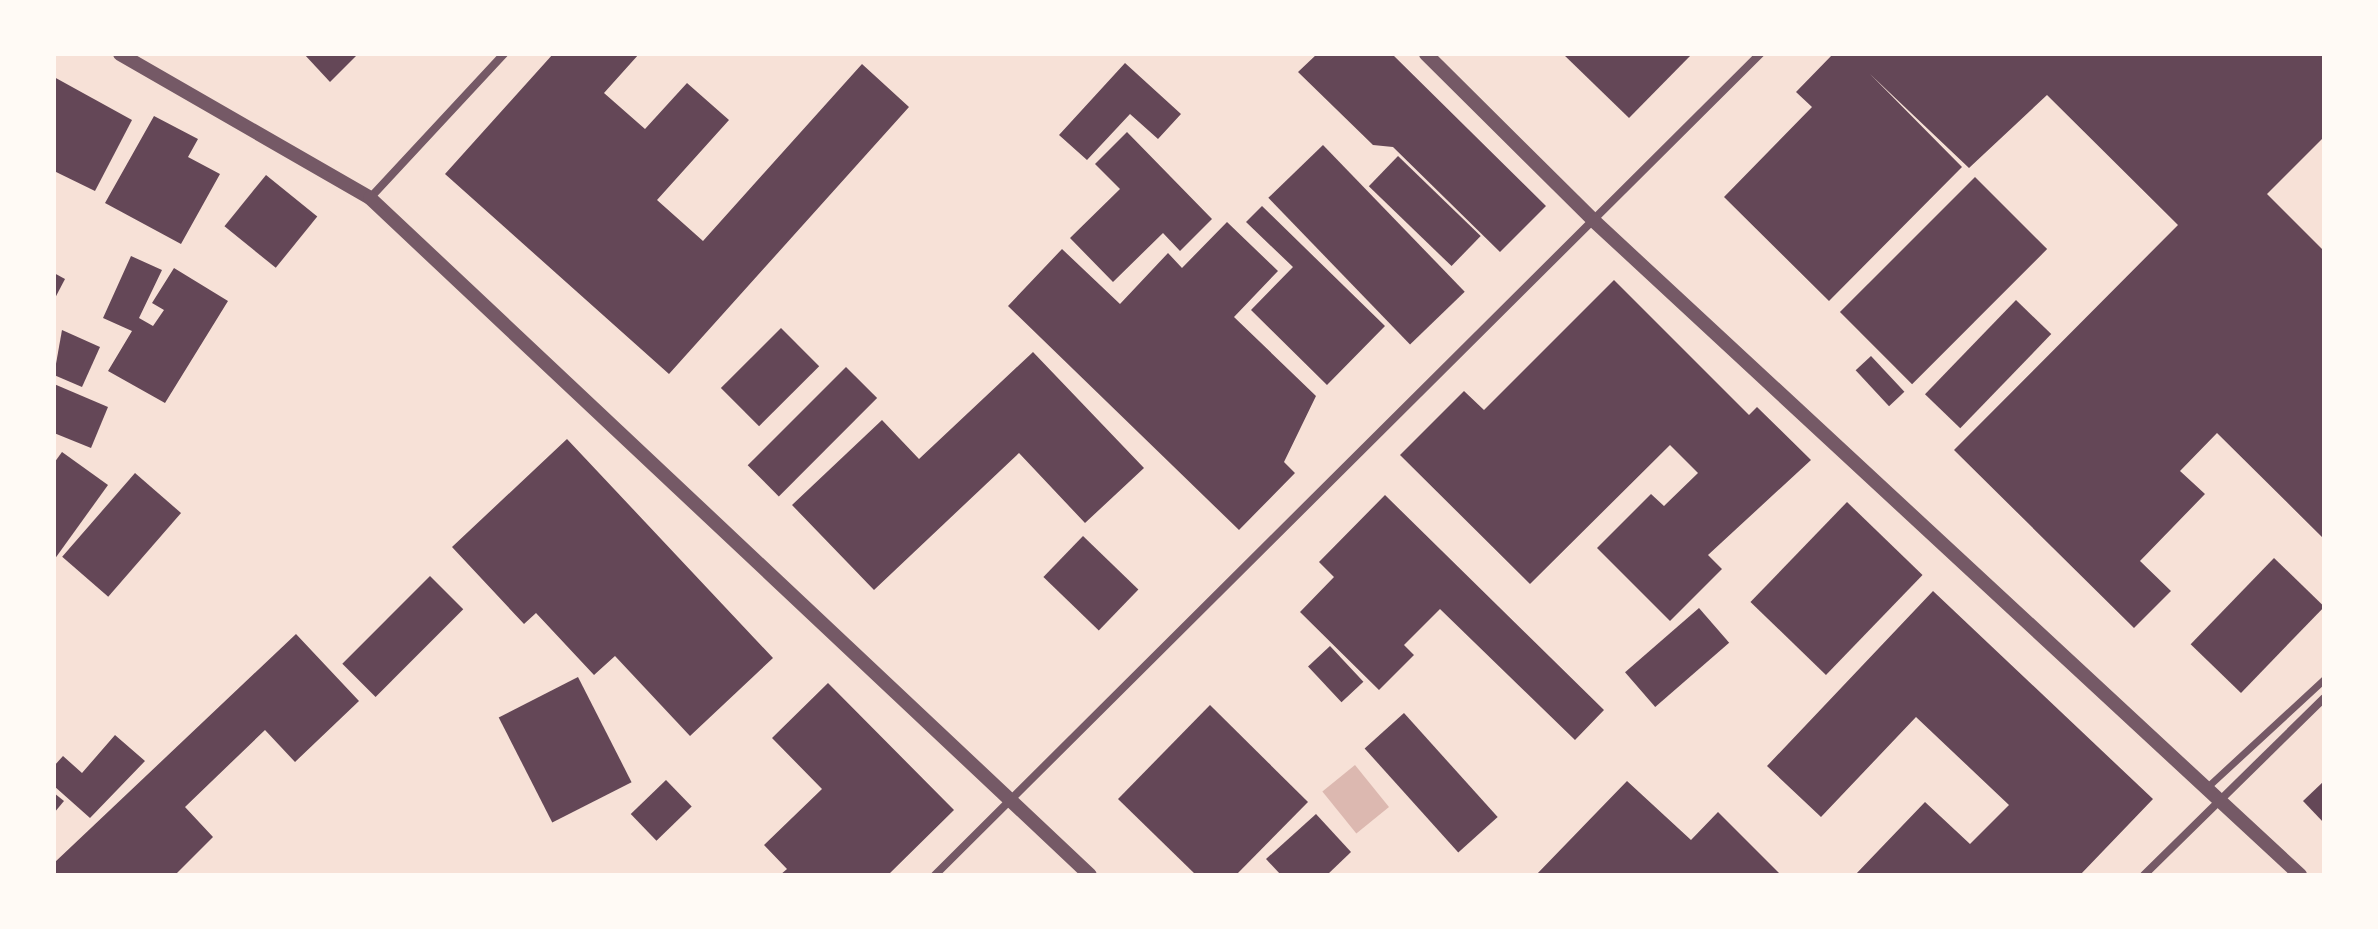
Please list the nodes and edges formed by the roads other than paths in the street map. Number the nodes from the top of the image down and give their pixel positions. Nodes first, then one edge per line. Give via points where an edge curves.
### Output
1 (120, 54) edge
2 (504, 54) edge
3 (1426, 54) edge
4 (1760, 54) edge
5 (370, 198) junction
6 (1593, 220) junction
7 (2324, 679) edge
8 (2324, 698) edge
9 (2210, 794) junction
10 (1010, 800) junction
11 (935, 875) edge
12 (1090, 875) edge
13 (2144, 875) edge
14 (2300, 875) edge

1 - 5 street
2 - 5 street
3 - 6 street
4 - 6 street
5 - 10 street
6 - 9 street
6 - 10 street
7 - 9 street
8 - 9 street
9 - 13 street
9 - 14 street
10 - 11 street
10 - 12 street

